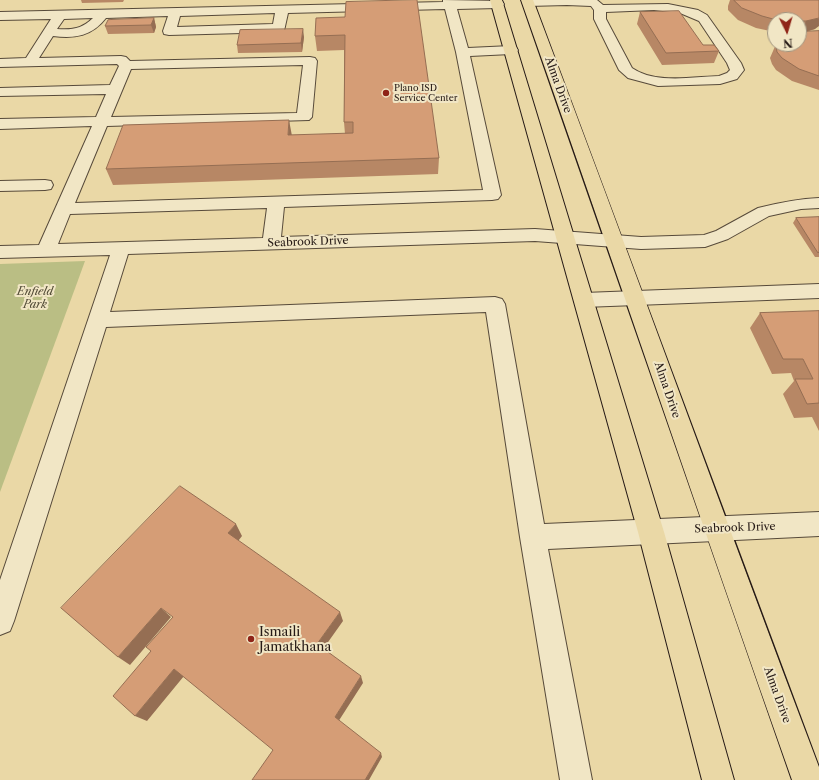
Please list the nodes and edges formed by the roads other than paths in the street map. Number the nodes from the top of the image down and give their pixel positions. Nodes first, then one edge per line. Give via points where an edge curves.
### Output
1 (528, 1) edge
2 (497, 2) edge
3 (450, 3) edge
4 (597, 4) edge
5 (175, 8) edge
6 (282, 10) junction
7 (1, 12) edge
8 (102, 14) junction
9 (60, 15) junction
10 (49, 32) junction
11 (511, 50) junction
12 (463, 52) junction
13 (30, 62) junction
14 (0, 63) edge
15 (126, 65) junction
16 (115, 89) junction
17 (0, 92) edge
18 (102, 122) junction
19 (0, 124) edge
20 (45, 185) dead end
21 (0, 186) edge
22 (276, 203) junction
23 (819, 203) edge
24 (64, 209) junction
25 (566, 237) junction
26 (615, 240) junction
27 (271, 244) junction
28 (121, 248) junction
29 (46, 250) junction
30 (0, 252) edge
31 (819, 291) edge
32 (635, 298) junction
33 (584, 300) junction
34 (98, 320) junction
35 (819, 524) edge
36 (716, 529) junction
37 (650, 532) junction
38 (533, 537) junction
39 (0, 621) edge
40 (576, 780) edge
41 (718, 780) edge
42 (808, 780) edge

1 - 2 main road
1 - 4 street
1 - 26 main road, Alma Drive
2 - 3 street
2 - 11 main road
3 - 6 street
3 - 12 street
4 - 4 street via 669,7 686,9 697,14 703,18 730,56 736,70 732,76 720,80 658,82 634,75 626,70 600,19
5 - 6 street
5 - 6 street via 169,31 278,28
5 - 8 street
7 - 9 street
8 - 9 street
8 - 10 street via 95,24 78,33
9 - 10 street
10 - 13 street
11 - 12 street
11 - 25 main road
12 - 22 street via 492,195
13 - 14 street
13 - 15 street via 121,60
15 - 16 street
15 - 18 street via 310,61 304,117
16 - 17 street
16 - 18 street
18 - 19 street
18 - 24 street
20 - 21 street
22 - 24 street
22 - 27 street
23 - 26 street, Seabrook Drive via 764,212 722,235 705,241 641,243
24 - 29 street
25 - 26 street, Seabrook Drive
25 - 27 street, Seabrook Drive via 535,235
25 - 33 main road
26 - 32 main road, Alma Drive
27 - 28 street, Seabrook Drive
28 - 29 street, Seabrook Drive
28 - 34 street
29 - 30 street, Seabrook Drive
31 - 32 street
32 - 33 street
32 - 36 main road, Alma Drive
33 - 37 main road
34 - 38 street via 494,304
34 - 39 street
35 - 36 street, Seabrook Drive
36 - 37 street, Seabrook Drive
36 - 42 main road, Alma Drive
37 - 38 street, Seabrook Drive
37 - 41 main road
38 - 40 street

